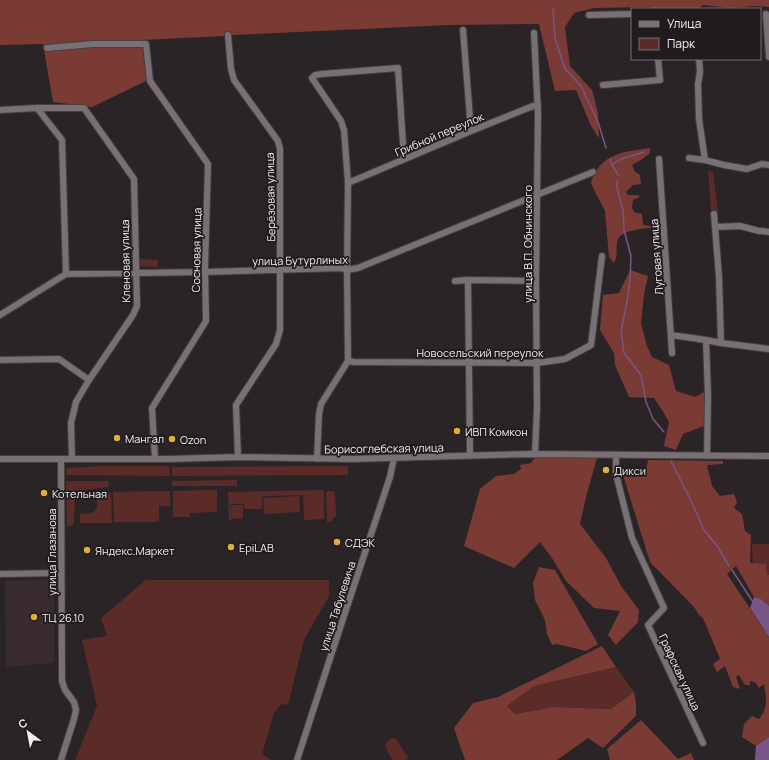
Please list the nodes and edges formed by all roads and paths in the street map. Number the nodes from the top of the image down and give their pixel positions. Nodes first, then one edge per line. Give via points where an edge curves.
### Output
1 (765, 13) edge
2 (631, 14) edge
3 (589, 15) dead end
4 (463, 30) dead end
5 (534, 33) dead end
6 (228, 35) dead end
7 (47, 48) dead end
8 (769, 57) edge
9 (658, 60) edge
10 (699, 60) edge
11 (603, 85) dead end
12 (538, 104) junction
13 (37, 108) junction
14 (0, 110) edge
15 (471, 131) junction
16 (689, 158) dead end
17 (404, 159) junction
18 (659, 159) dead end
19 (705, 160) junction
20 (769, 165) edge
21 (593, 172) dead end
22 (348, 183) junction
23 (537, 195) junction
24 (714, 214) dead end
25 (715, 227) junction
26 (763, 231) edge
27 (602, 256) dead end
28 (280, 269) junction
29 (347, 270) junction
30 (205, 272) junction
31 (137, 273) junction
32 (66, 274) junction
33 (468, 280) junction
34 (455, 281) dead end
35 (536, 281) junction
36 (0, 315) edge
37 (671, 335) junction
38 (706, 340) junction
39 (722, 343) junction
40 (769, 349) edge
41 (672, 353) dead end
42 (0, 360) edge
43 (348, 361) junction
44 (468, 362) junction
45 (538, 363) junction
46 (89, 380) junction
47 (535, 454) junction
48 (616, 455) junction
49 (470, 456) junction
50 (707, 456) junction
51 (769, 456) edge
52 (238, 457) junction
53 (72, 458) junction
54 (394, 458) junction
55 (0, 459) edge
56 (61, 459) junction
57 (155, 459) junction
58 (317, 459) junction
59 (61, 573) junction
60 (0, 574) edge
61 (703, 742) dead end
62 (60, 760) edge
63 (298, 760) edge

1 - 8 street
2 - 3 street
4 - 15 street
5 - 12 street, улица В.П. Обнинского
6 - 28 street, Берёзовая улица via 234,80 278,141 280,149
7 - 30 street, Сосновая улица via 92,44 146,44 150,81 208,164
9 - 11 street via 660,80
10 - 19 street via 699,119
12 - 15 street, Грибной переулок
12 - 23 street, улица В.П. Обнинского
13 - 14 street
13 - 31 street, Кленовая улица via 84,108 134,179
13 - 32 street via 62,140
15 - 17 street, Грибной переулок
16 - 19 street
17 - 22 street, Грибной переулок
17 - 22 street via 398,68 315,75 312,78 341,121 344,130
18 - 37 street, Луговая улица
19 - 20 street via 747,169 762,164
21 - 23 street, улица Бутурлиных
22 - 29 street
23 - 29 street, улица Бутурлиных via 358,268
23 - 35 street, улица В.П. Обнинского
24 - 25 street
25 - 26 street via 740,226
25 - 39 street
27 - 45 street, Новосельский переулок via 591,345 565,359
28 - 29 street, улица Бутурлиных
28 - 30 street, улица Бутурлиных
28 - 52 street, Берёзовая улица via 280,330 276,344 236,405
29 - 43 street
30 - 31 street, улица Бутурлиных
30 - 57 street, Сосновая улица via 206,320 152,408
31 - 32 street, улица Бутурлиных
31 - 46 street, Кленовая улица via 137,306 133,315
32 - 36 street
33 - 34 street
33 - 35 street
33 - 44 street
35 - 45 street, улица В.П. Обнинского
37 - 38 street
37 - 41 street, Луговая улица
38 - 39 street
38 - 50 street
39 - 40 street
42 - 46 street via 59,359
43 - 44 street, Новосельский переулок
43 - 58 street via 321,404
44 - 45 street, Новосельский переулок
44 - 49 street
45 - 47 street, улица В.П. Обнинского
46 - 53 street, Кленовая улица via 76,402 71,423
47 - 48 street, Борисоглебская улица
47 - 49 street, Борисоглебская улица
48 - 50 street, Борисоглебская улица
48 - 61 street, Графская улица via 616,474 632,538 664,608 648,626
49 - 54 street, Борисоглебская улица
50 - 51 street, Борисоглебская улица
52 - 57 street, Борисоглебская улица
52 - 58 street, Борисоглебская улица
53 - 56 street, Борисоглебская улица
53 - 57 street, Борисоглебская улица
54 - 58 street, Борисоглебская улица
54 - 63 street, улица Табулевича
55 - 56 street, Борисоглебская улица
56 - 59 street, улица Глазанова
59 - 60 street
59 - 62 street, улица Глазанова via 62,681 76,710

